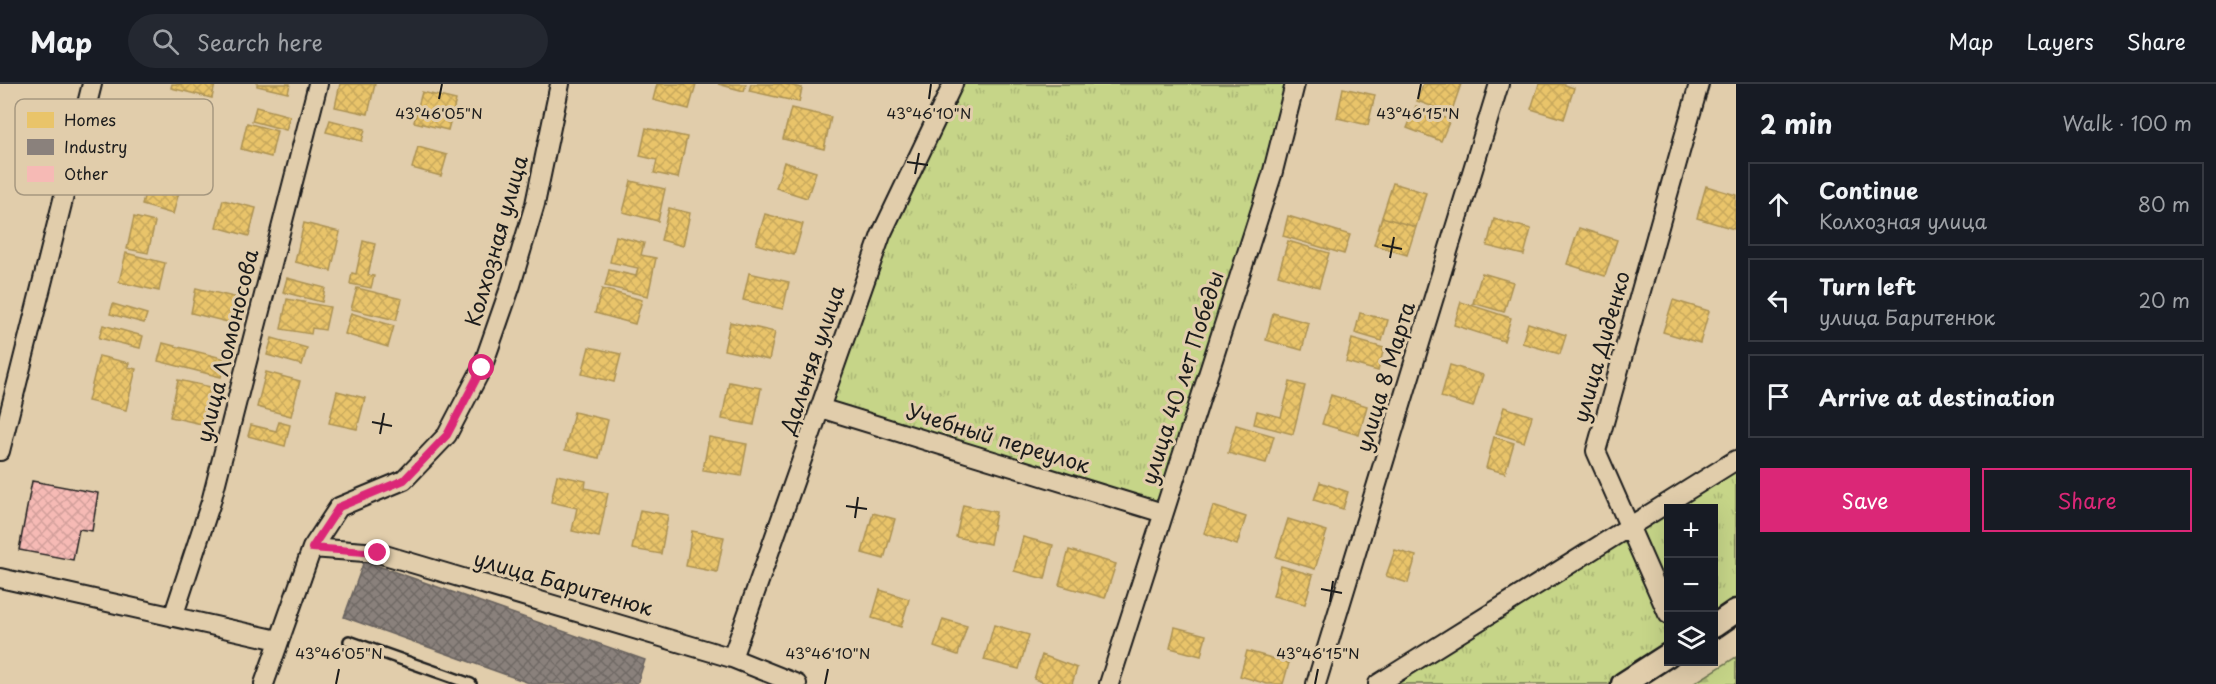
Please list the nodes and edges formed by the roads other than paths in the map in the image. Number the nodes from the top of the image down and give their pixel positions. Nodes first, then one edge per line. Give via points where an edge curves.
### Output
1 (92, 84) edge
2 (318, 84) edge
3 (560, 84) edge
4 (953, 84) edge
5 (1295, 84) edge
6 (1498, 84) edge
7 (1699, 84) edge
8 (88, 99) edge
9 (64, 195) edge
10 (820, 408) junction
11 (0, 451) edge
12 (1736, 460) edge
13 (1163, 513) junction
14 (1630, 528) junction
15 (312, 548) junction
16 (0, 578) edge
17 (1736, 611) edge
18 (1667, 612) edge
19 (172, 616) junction
20 (1718, 623) edge
21 (278, 640) junction
22 (349, 641) dead end
23 (732, 658) junction
24 (1664, 658) edge
25 (264, 684) edge
26 (471, 684) edge
27 (797, 684) edge
28 (1109, 684) edge
29 (1316, 684) edge
30 (1378, 684) edge
31 (1623, 684) edge

1 - 8 street
2 - 19 street, улица Ломоносова via 211,501
3 - 15 street, Колхозная улица via 535,204 512,285 482,368 447,435 404,480 339,507
4 - 10 street, Дальняя улица via 881,235
5 - 13 street, улица 40 лет Победы via 1272,175
6 - 29 street, улица 8 Марта
7 - 14 street, улица Диденко via 1596,451
9 - 11 street
10 - 13 street, Учебный переулок
10 - 23 street, Дальняя улица
12 - 14 street
13 - 28 street, улица 40 лет Победы
14 - 18 street, улица Диденко
14 - 30 street
15 - 21 street, Колхозная улица
15 - 23 street, улица Баритенюк via 378,553
16 - 19 street
17 - 20 street
19 - 21 street
21 - 25 street, Колхозная улица
22 - 26 lane
23 - 27 street, улица Баритенюк
24 - 31 street

